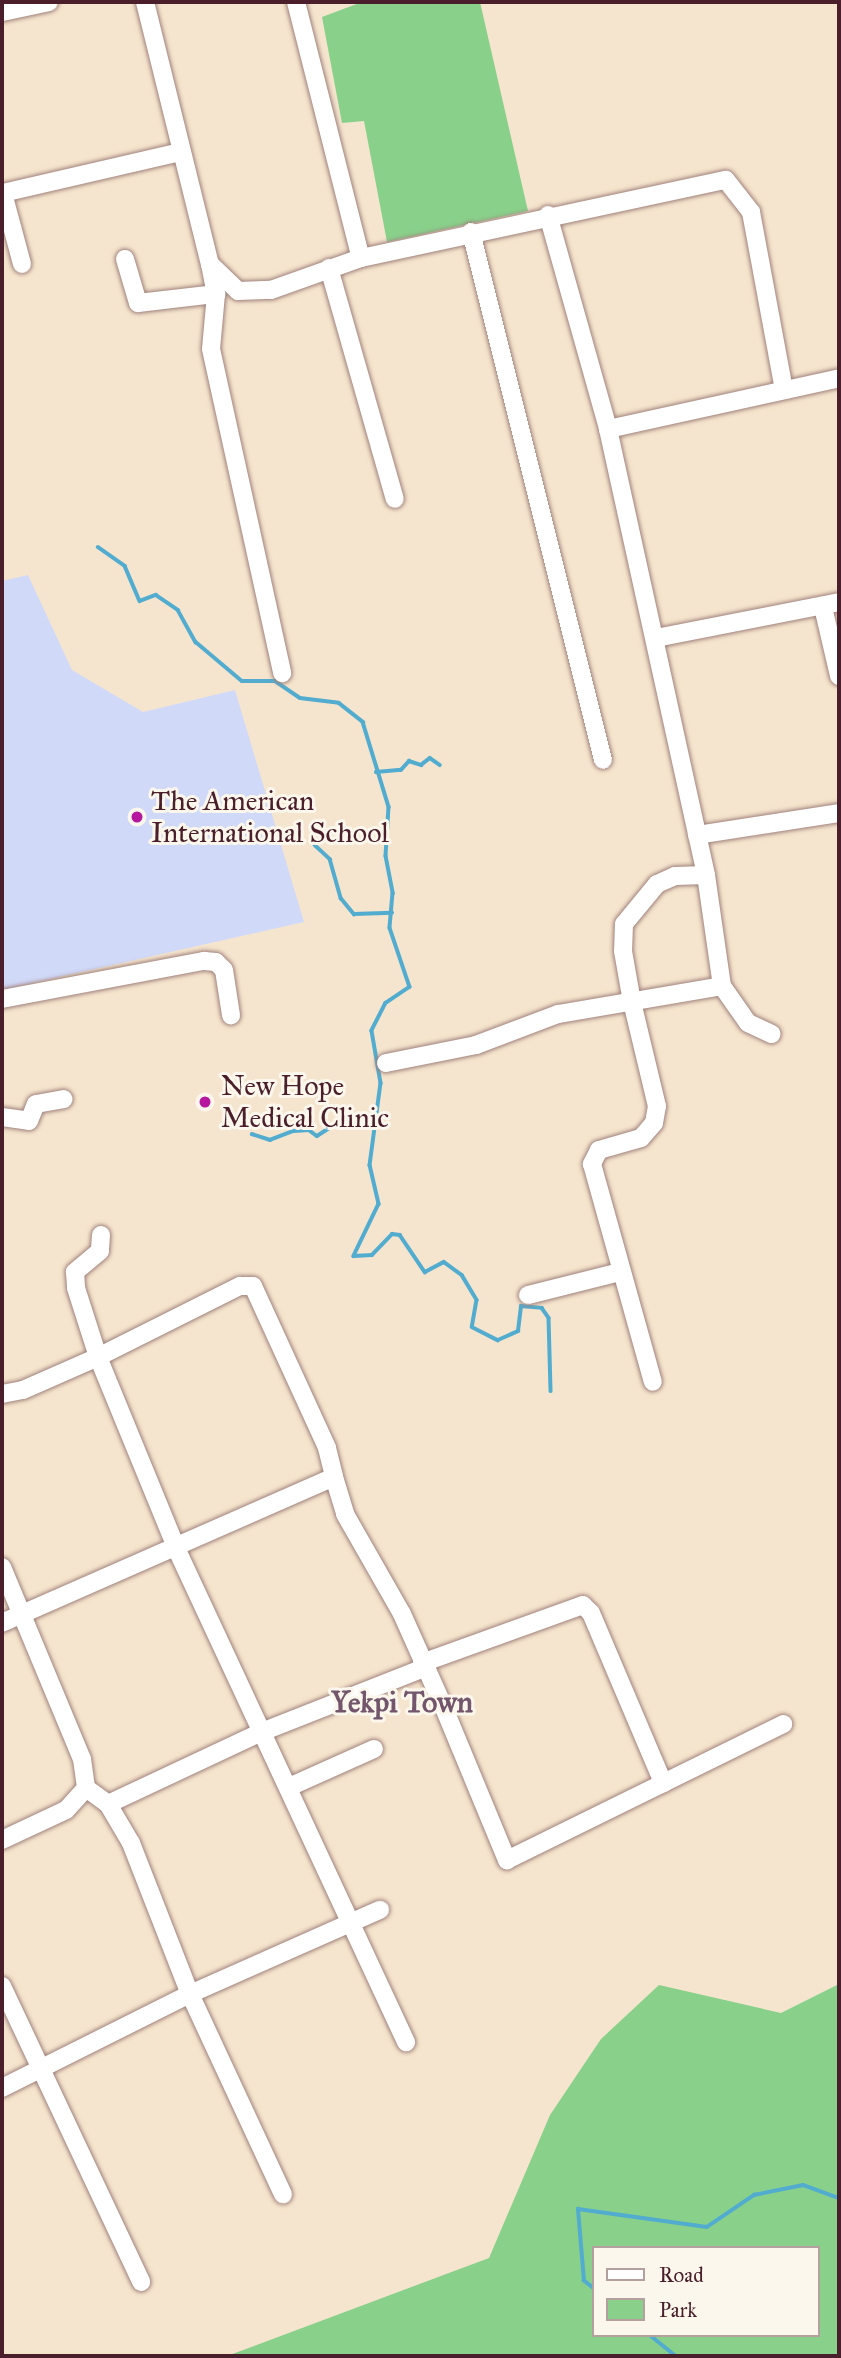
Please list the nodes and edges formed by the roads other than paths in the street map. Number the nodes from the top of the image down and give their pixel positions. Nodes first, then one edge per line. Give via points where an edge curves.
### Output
1 (50, 2) edge
2 (145, 2) edge
3 (296, 2) edge
4 (2, 12) edge
5 (180, 152) junction
6 (2, 191) edge
7 (548, 215) junction
8 (471, 232) junction
9 (361, 258) junction
10 (125, 259) dead end
11 (22, 264) dead end
12 (210, 264) junction
13 (329, 268) junction
14 (216, 294) junction
15 (839, 378) edge
16 (784, 390) junction
17 (608, 429) junction
18 (395, 499) dead end
19 (831, 605) edge
20 (656, 638) junction
21 (282, 673) dead end
22 (839, 676) edge
23 (603, 760) dead end
24 (839, 813) edge
25 (696, 835) junction
26 (706, 875) junction
27 (723, 986) junction
28 (2, 999) edge
29 (632, 1002) junction
30 (231, 1015) dead end
31 (772, 1034) dead end
32 (386, 1063) dead end
33 (64, 1100) dead end
34 (2, 1117) edge
35 (101, 1235) dead end
36 (620, 1272) junction
37 (528, 1294) dead end
38 (98, 1357) junction
39 (653, 1382) dead end
40 (2, 1394) edge
41 (334, 1477) junction
42 (177, 1550) junction
43 (2, 1567) edge
44 (25, 1615) junction
45 (2, 1623) edge
46 (423, 1666) junction
47 (783, 1724) dead end
48 (264, 1731) junction
49 (374, 1749) dead end
50 (663, 1783) junction
51 (289, 1787) junction
52 (86, 1788) junction
53 (108, 1804) junction
54 (2, 1840) edge
55 (380, 1910) dead end
56 (349, 1925) junction
57 (2, 1986) edge
58 (190, 1994) junction
59 (406, 2042) dead end
60 (43, 2070) junction
61 (2, 2088) edge
62 (283, 2194) dead end
63 (141, 2282) dead end

1 - 4 street
2 - 5 street
3 - 9 street
5 - 6 street
5 - 12 street
6 - 11 street
7 - 8 street
7 - 16 street via 726,180 751,212
7 - 17 street
8 - 9 street
8 - 23 street
9 - 13 street
10 - 14 street via 138,303
12 - 13 street via 238,290 271,290
12 - 14 street
13 - 18 street
14 - 21 street via 211,349
15 - 16 street
16 - 17 street
17 - 20 street
19 - 20 street
19 - 22 street
20 - 25 street
24 - 25 street
25 - 26 street
26 - 27 street
26 - 29 street via 675,876 657,884 624,924 623,951
27 - 29 street
27 - 31 street via 748,1023
28 - 30 street via 204,961 216,962 224,970
29 - 32 street via 558,1014 476,1045
29 - 36 street via 657,1106 654,1123 641,1138 599,1150 592,1164
33 - 34 street via 36,1104 29,1121
35 - 38 street via 100,1251 75,1272
36 - 37 street
36 - 39 street
38 - 40 street via 23,1390
38 - 41 street via 240,1286 253,1286 327,1448
38 - 42 street
41 - 42 street
41 - 46 street via 345,1514 402,1614
42 - 44 street
42 - 48 street
43 - 44 street
44 - 45 street
44 - 52 street via 82,1759
46 - 48 street
46 - 50 street via 583,1605 591,1613
46 - 50 street via 507,1860
47 - 50 street
48 - 51 street
48 - 53 street
49 - 51 street
51 - 56 street
52 - 53 street
52 - 54 street via 66,1810
53 - 58 street via 131,1843
55 - 56 street
56 - 58 street
56 - 59 street
57 - 60 street
58 - 60 street
58 - 62 street
60 - 61 street
60 - 63 street

